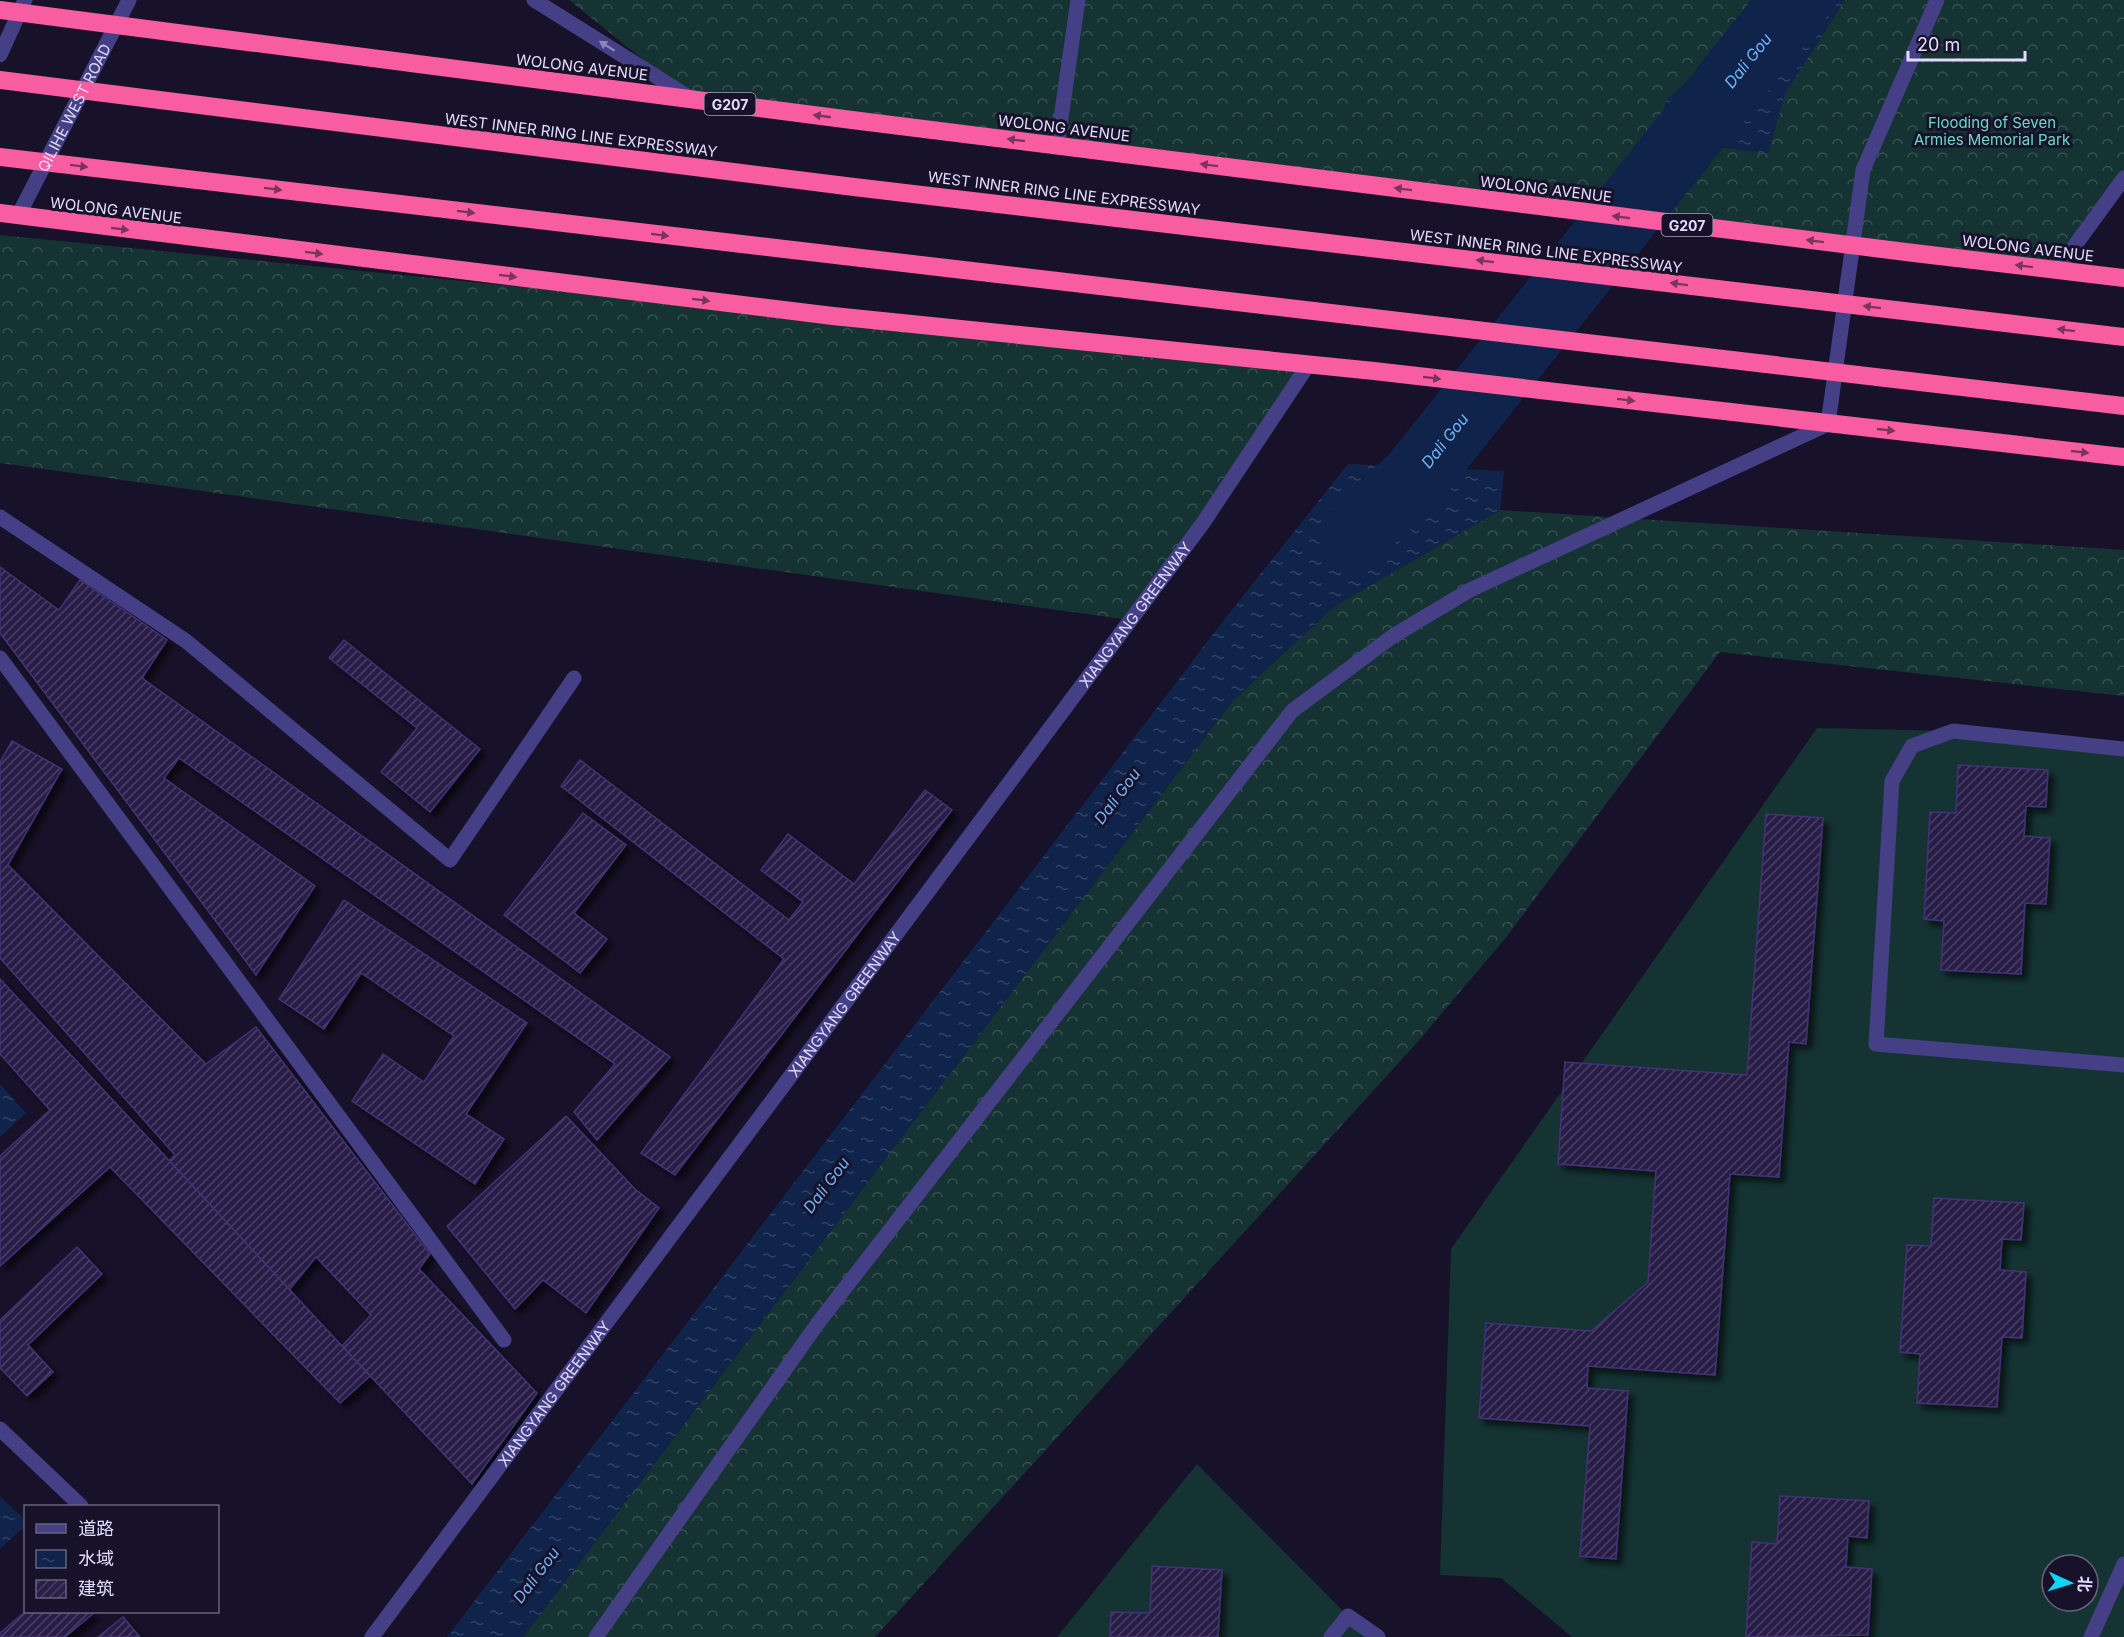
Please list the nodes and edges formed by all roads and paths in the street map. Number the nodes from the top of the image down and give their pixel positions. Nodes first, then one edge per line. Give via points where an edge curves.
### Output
1 (129, 0) edge
2 (534, 0) edge
3 (1078, 0) edge
4 (1937, 0) edge
5 (22, 6) edge
6 (0, 10) edge
7 (117, 26) junction
8 (0, 55) edge
9 (0, 80) edge
10 (692, 99) junction
11 (1057, 146) junction
12 (0, 157) edge
13 (2124, 177) edge
14 (0, 213) edge
15 (18, 216) junction
16 (2057, 270) junction
17 (2124, 278) edge
18 (2124, 337) edge
19 (1308, 365) junction
20 (2124, 406) edge
21 (1828, 424) junction
22 (2124, 456) edge
23 (0, 517) edge
24 (0, 658) edge
25 (574, 678) dead end
26 (2124, 749) edge
27 (2124, 1065) edge
28 (504, 1340) dead end
29 (0, 1429) edge
30 (80, 1505) edge
31 (2124, 1564) edge
32 (372, 1637) edge
33 (596, 1637) edge
34 (1331, 1637) edge
35 (1378, 1637) edge
36 (2091, 1637) edge

1 - 7 street, QILIHE WEST ROAD
10 -> 2 street
3 - 11 street
4 - 21 street via 1863,170
5 - 6 highway, WOLONG AVENUE / G207
5 - 7 highway, WOLONG AVENUE / G207
5 - 8 street
7 - 10 highway, WOLONG AVENUE / G207
7 - 15 street, QILIHE WEST ROAD
18 -> 9 highway, WEST INNER RING LINE EXPRESSWAY via 854,187
11 -> 10 highway, WOLONG AVENUE / G207
16 -> 11 highway, WOLONG AVENUE / G207
12 -> 20 highway
13 - 16 street
14 - 15 highway, WOLONG AVENUE
15 -> 19 highway, WOLONG AVENUE via 833,316
16 - 17 highway, WOLONG AVENUE / G207
19 -> 21 highway, WOLONG AVENUE
19 - 32 street, XIANGYANG GREENWAY via 1203,523
21 -> 22 highway, WOLONG AVENUE
21 - 33 street via 1470,590 1393,636 1292,711 818,1323
23 - 25 street via 186,641 450,860
24 - 28 street
26 - 27 street via 1953,731 1912,746 1892,781 1876,1044
29 - 30 street
31 - 36 street
34 - 35 street via 1348,1616

